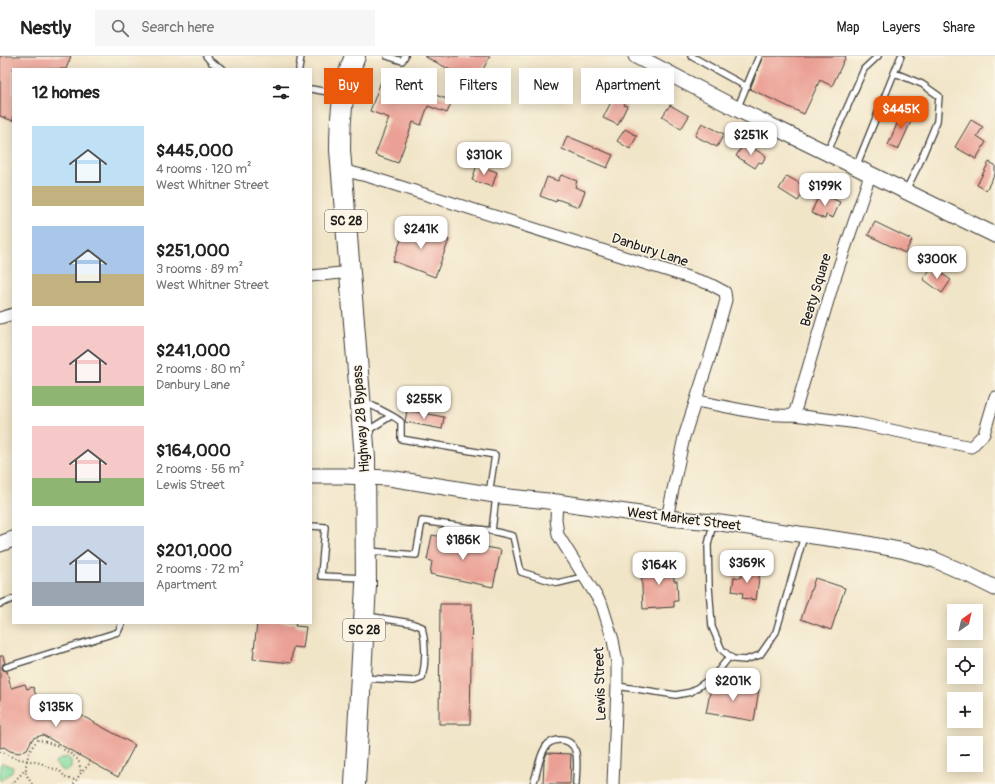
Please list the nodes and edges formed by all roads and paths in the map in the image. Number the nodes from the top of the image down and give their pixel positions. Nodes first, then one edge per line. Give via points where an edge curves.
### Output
1 (206, 56) edge
2 (301, 56) edge
3 (355, 56) edge
4 (387, 56) edge
5 (405, 56) edge
6 (636, 56) edge
7 (691, 56) edge
8 (759, 56) edge
9 (878, 56) edge
10 (901, 56) edge
11 (221, 68) edge
12 (299, 68) edge
13 (351, 68) edge
14 (895, 73) junction
15 (746, 87) junction
16 (312, 89) edge
17 (324, 91) edge
18 (342, 104) edge
19 (737, 109) junction
20 (827, 153) junction
21 (855, 168) junction
22 (342, 170) junction
23 (870, 175) junction
24 (905, 192) junction
25 (995, 235) edge
26 (351, 272) junction
27 (312, 276) edge
28 (12, 314) edge
29 (0, 318) edge
30 (995, 397) edge
31 (360, 400) junction
32 (696, 401) junction
33 (794, 415) junction
34 (391, 416) junction
35 (363, 434) junction
36 (312, 476) edge
37 (366, 476) junction
38 (492, 495) junction
39 (557, 502) junction
40 (667, 518) junction
41 (713, 522) junction
42 (312, 526) edge
43 (492, 531) junction
44 (804, 536) junction
45 (12, 539) edge
46 (0, 544) edge
47 (366, 551) junction
48 (583, 577) junction
49 (366, 578) junction
50 (995, 588) edge
51 (12, 599) edge
52 (0, 604) edge
53 (365, 616) junction
54 (122, 624) edge
55 (730, 656) junction
56 (6, 667) dead end
57 (361, 678) junction
58 (617, 686) junction
59 (0, 752) edge
60 (27, 761) junction
61 (91, 762) dead end
62 (26, 768) junction
63 (81, 772) junction
64 (75, 780) junction
65 (12, 784) edge
66 (32, 784) edge
67 (74, 784) edge
68 (355, 784) edge
69 (533, 784) edge
70 (576, 784) edge
71 (613, 784) edge

1 - 11 lane
2 - 12 lane
3 - 13 highway, Highway 28 Bypass / SC 28
4 - 5 lane via 402,61
6 - 19 street
7 - 15 lane
8 - 15 lane
9 - 20 lane via 864,70
10 - 14 lane
14 - 21 lane
14 - 24 lane via 922,84 939,96 938,121
15 - 19 lane
16 - 17 lane
18 - 22 highway, Highway 28 Bypass / SC 28
19 - 20 street
20 - 21 street
21 - 23 street
22 - 26 highway, Highway 28 Bypass / SC 28
22 - 32 street, Danbury Lane via 710,284 725,292 726,300
23 - 24 street
23 - 33 street, Beaty Square via 833,284
24 - 25 street
26 - 27 street
26 - 31 highway, Highway 28 Bypass / SC 28
28 - 29 street
30 - 33 street via 984,434 971,447 858,423
31 - 34 lane
31 - 35 highway, Highway 28 Bypass / SC 28
32 - 33 street
32 - 40 street, Danbury Lane via 684,437
34 - 35 lane
34 - 38 lane via 401,422 401,439 495,455
35 - 37 highway, Highway 28 Bypass / SC 28
36 - 37 street, West Market Street
37 - 38 street, West Market Street
37 - 47 highway, Highway 28 Bypass / SC 28
38 - 39 street, West Market Street
38 - 43 lane
39 - 40 street, West Market Street
39 - 48 street, Lewis Street via 558,535
40 - 41 street, West Market Street
41 - 44 street, West Market Street
41 - 55 lane via 708,545 712,628 722,650
42 - 49 lane via 325,526 321,576
43 - 47 lane via 422,521 416,555
43 - 48 lane via 513,536 521,572 558,584
44 - 50 street, West Market Street via 904,551 935,560
44 - 55 lane via 776,632 760,655 745,660 733,660
45 - 46 street
47 - 49 highway, Highway 28 Bypass / SC 28
48 - 58 street, Lewis Street via 602,605 613,640 617,662
49 - 53 highway, Highway 28 Bypass / SC 28
51 - 52 lane
53 - 57 highway, Highway 28 Bypass / SC 28
53 - 57 lane via 422,627 425,640 425,667 422,678 414,681
54 - 56 lane via 118,632
55 - 58 lane via 714,676 691,692 676,695
57 - 68 highway, Highway 28 Bypass / SC 28
58 - 71 street, Lewis Street
59 - 60 path
60 - 62 path
60 - 63 path via 32,746 38,740 66,751 78,760
60 - 64 path via 41,763 60,771 66,778
61 - 63 path
62 - 65 path
62 - 66 path via 26,774
63 - 64 path
64 - 67 path
69 - 70 lane via 539,760 546,746 553,741 565,740 574,746 577,752

